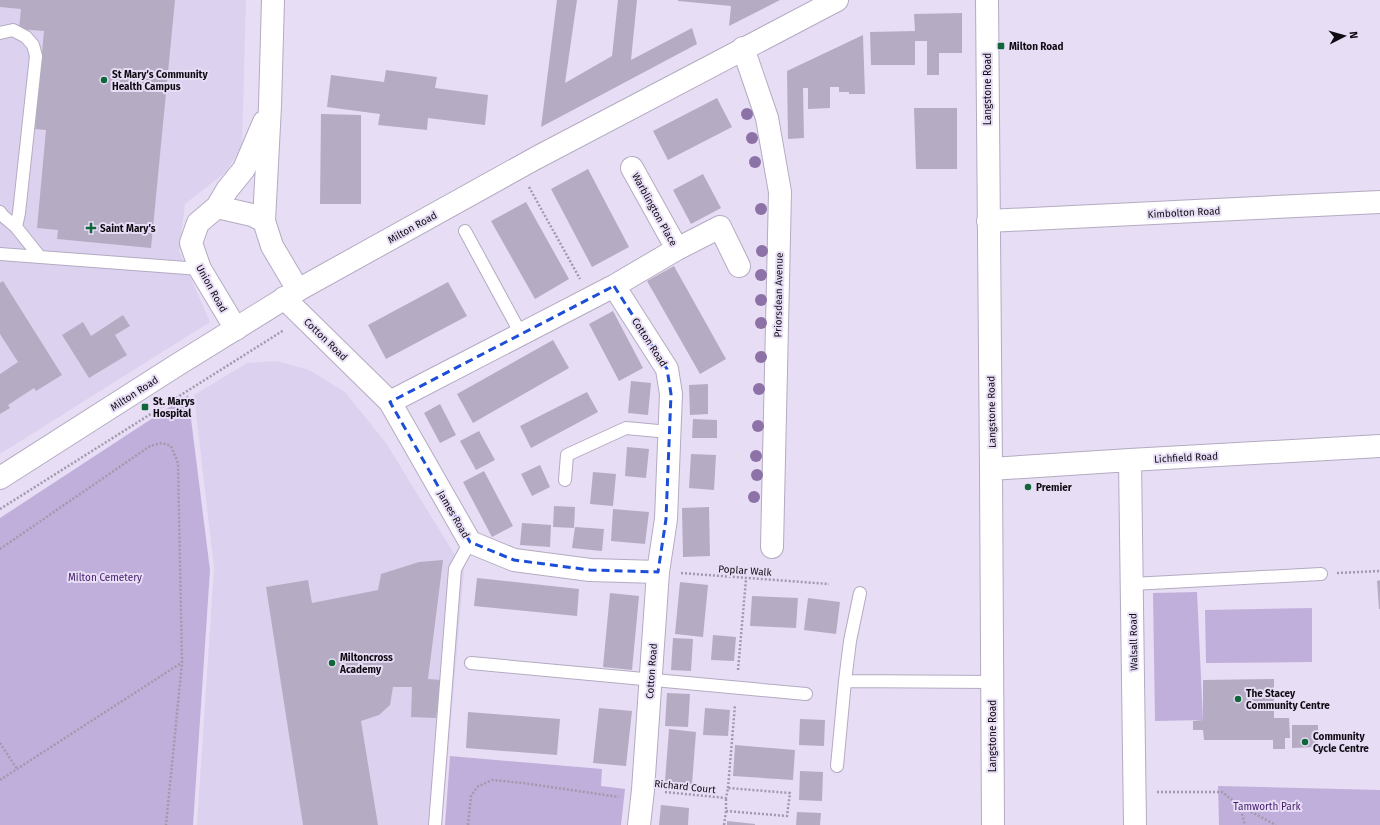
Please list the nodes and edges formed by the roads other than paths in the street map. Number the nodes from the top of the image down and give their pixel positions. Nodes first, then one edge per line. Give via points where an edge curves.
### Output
1 (272, 0) edge
2 (837, 0) edge
3 (987, 0) edge
4 (0, 33) edge
5 (743, 48) junction
6 (270, 106) junction
7 (632, 168) dead end
8 (1380, 202) edge
9 (217, 207) junction
10 (0, 212) edge
11 (264, 221) junction
12 (988, 222) junction
13 (16, 227) junction
14 (465, 231) dead end
15 (677, 249) junction
16 (0, 254) edge
17 (40, 257) junction
18 (739, 266) dead end
19 (200, 269) junction
20 (614, 286) junction
21 (291, 294) junction
22 (236, 329) junction
23 (521, 334) junction
24 (390, 402) junction
25 (669, 432) junction
26 (1380, 446) edge
27 (1130, 460) junction
28 (991, 469) junction
29 (0, 478) edge
30 (565, 480) dead end
31 (470, 542) junction
32 (772, 547) dead end
33 (658, 572) junction
34 (1321, 574) road end
35 (1132, 584) junction
36 (860, 593) dead end
37 (471, 663) dead end
38 (650, 680) junction
39 (844, 681) junction
40 (992, 682) junction
41 (806, 694) dead end
42 (837, 766) dead end
43 (435, 825) edge
44 (639, 825) edge
45 (992, 825) edge
46 (1135, 825) edge

1 - 6 street, Union Road
2 - 5 street, Milton Road
3 - 12 street, Langstone Road
4 - 13 lane via 14,30 26,37 33,45 36,56
5 - 21 street, Milton Road via 518,168
5 - 32 street, Priorsdean Avenue via 767,118 780,192
6 - 9 street, Union Road via 244,169
6 - 11 street, Union Road
7 - 15 street, Warblington Place
8 - 12 street, Kimbolton Road
9 - 11 street via 252,215
9 - 19 street, Union Road via 198,223 190,243
10 - 13 lane
11 - 21 street, Union Road
12 - 28 street, Langstone Road
13 - 17 lane
14 - 23 lane
15 - 18 street, Warblington Place via 720,227
15 - 20 street, Warblington Place
16 - 17 lane
17 - 19 lane
19 - 22 street, Union Road
20 - 23 street
20 - 25 street, Cotton Road via 667,369 671,394
21 - 22 street, Milton Road
21 - 24 street, Cotton Road via 304,318
22 - 29 street, Milton Road
23 - 24 street
24 - 31 street, James Road
25 - 30 lane via 626,428 567,455
25 - 33 street, Cotton Road via 666,519
26 - 27 street, Lichfield Road
27 - 28 street, Lichfield Road
27 - 35 street, Walsall Road
28 - 40 street, Langstone Road
31 - 33 street, James Road via 514,560 590,570
31 - 43 lane via 455,569
33 - 38 street, Cotton Road
34 - 35 lane
35 - 46 street, Walsall Road
36 - 39 lane
37 - 38 lane
38 - 41 lane
38 - 44 street, Cotton Road
39 - 40 lane
39 - 42 lane
40 - 45 street, Langstone Road

